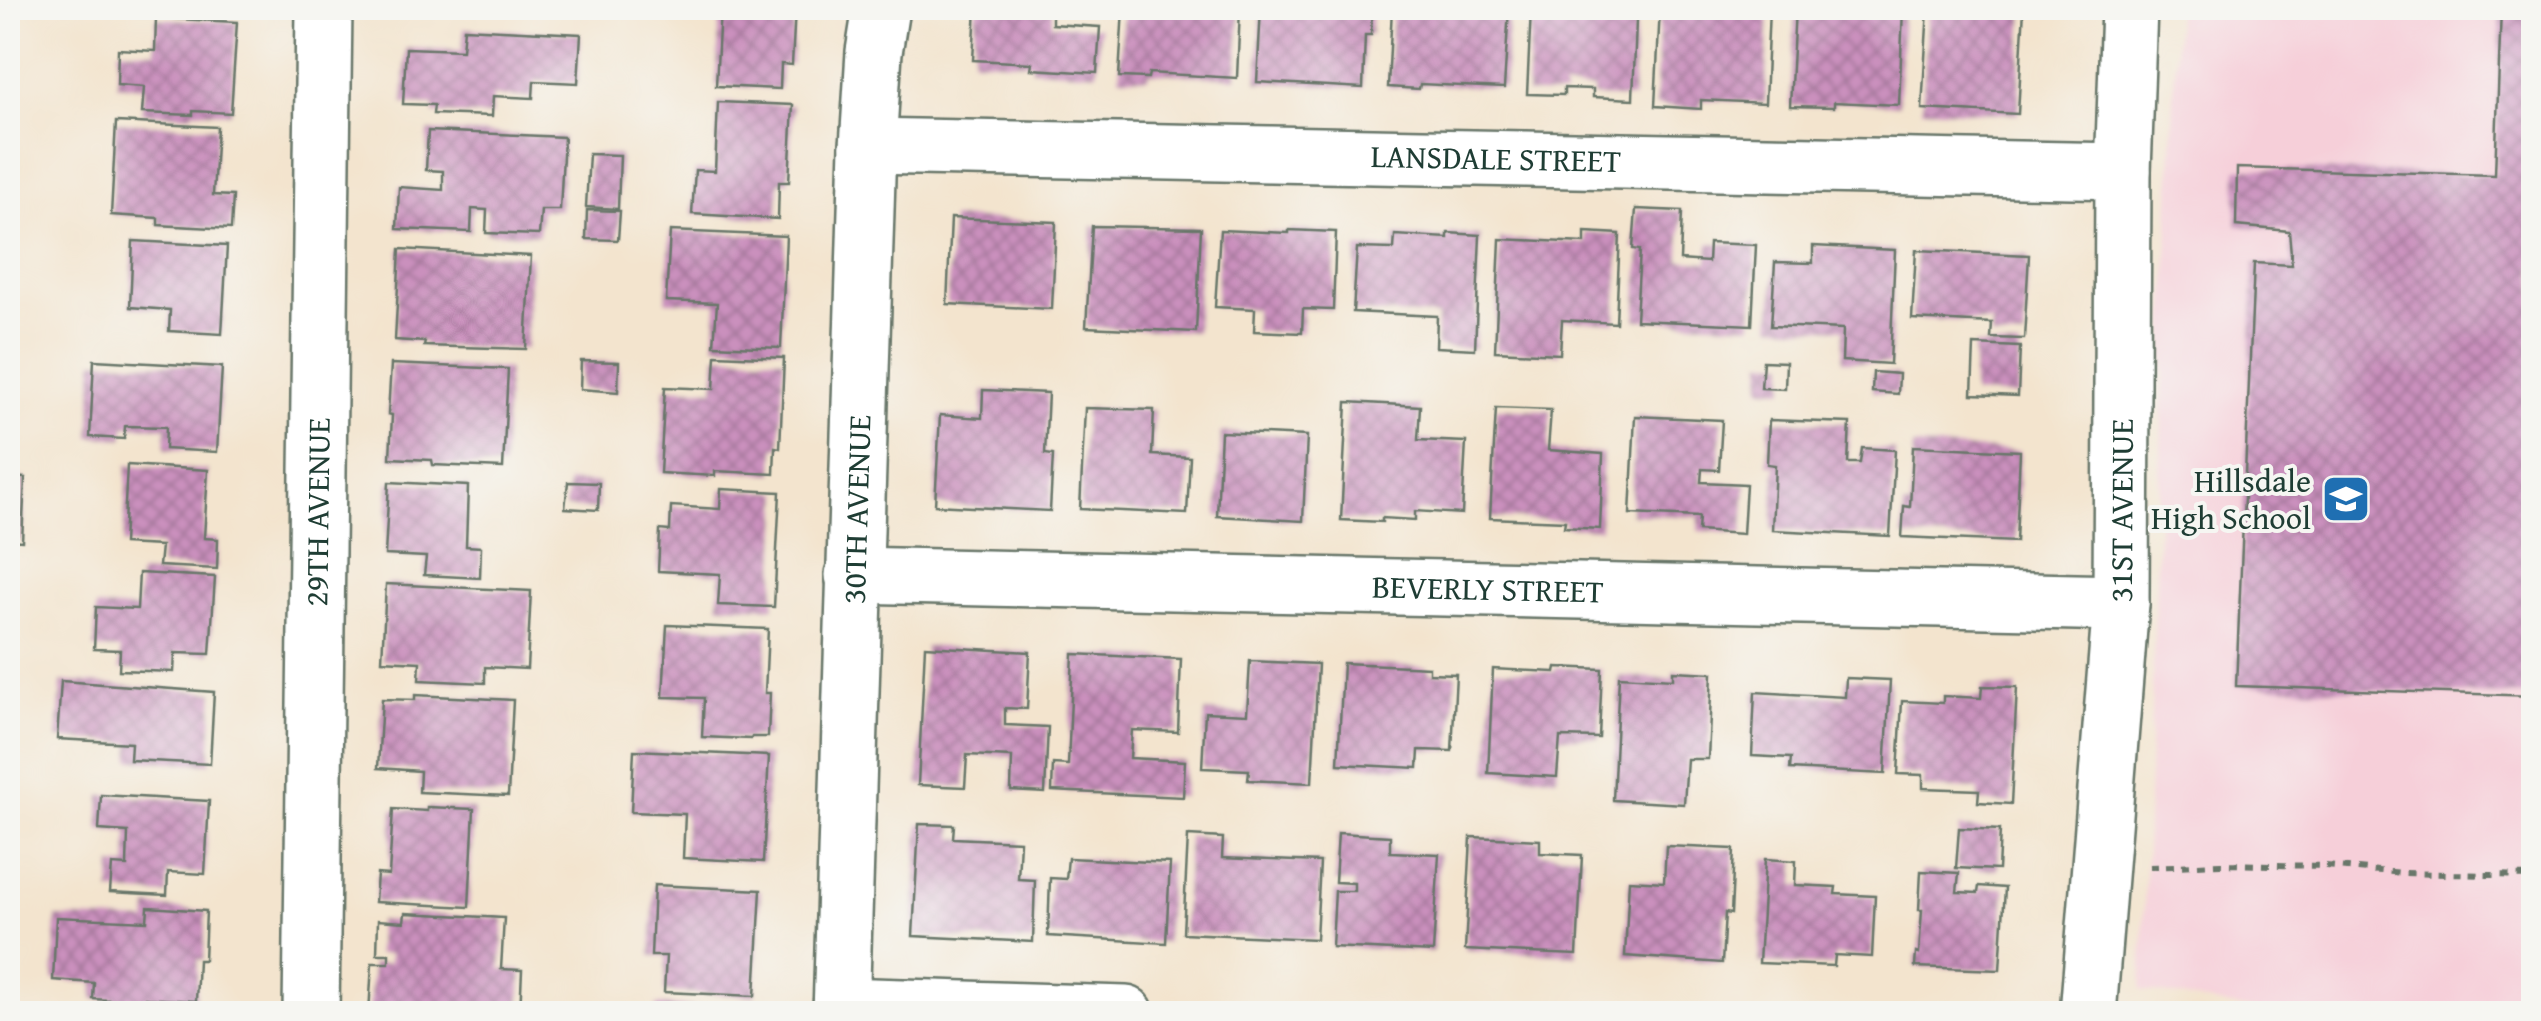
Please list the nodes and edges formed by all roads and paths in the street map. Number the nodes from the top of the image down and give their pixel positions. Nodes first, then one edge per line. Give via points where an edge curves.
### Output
1 (324, 8) edge
2 (881, 8) edge
3 (2129, 8) edge
4 (868, 146) junction
5 (2123, 171) junction
6 (853, 575) junction
7 (2121, 604) junction
8 (2133, 868) dead end
9 (2534, 876) edge
10 (841, 1009) edge
11 (311, 1014) edge
12 (1126, 1014) edge
13 (2088, 1014) edge

1 - 11 street, 29TH AVENUE
2 - 4 street, 30TH AVENUE
3 - 5 street, 31ST AVENUE
4 - 5 street, LANSDALE STREET
4 - 6 street, 30TH AVENUE
5 - 7 street, 31ST AVENUE
6 - 7 street, BEVERLY STREET
6 - 10 street, 30TH AVENUE
7 - 13 street, 31ST AVENUE
8 - 9 path via 2326,866
10 - 12 street

